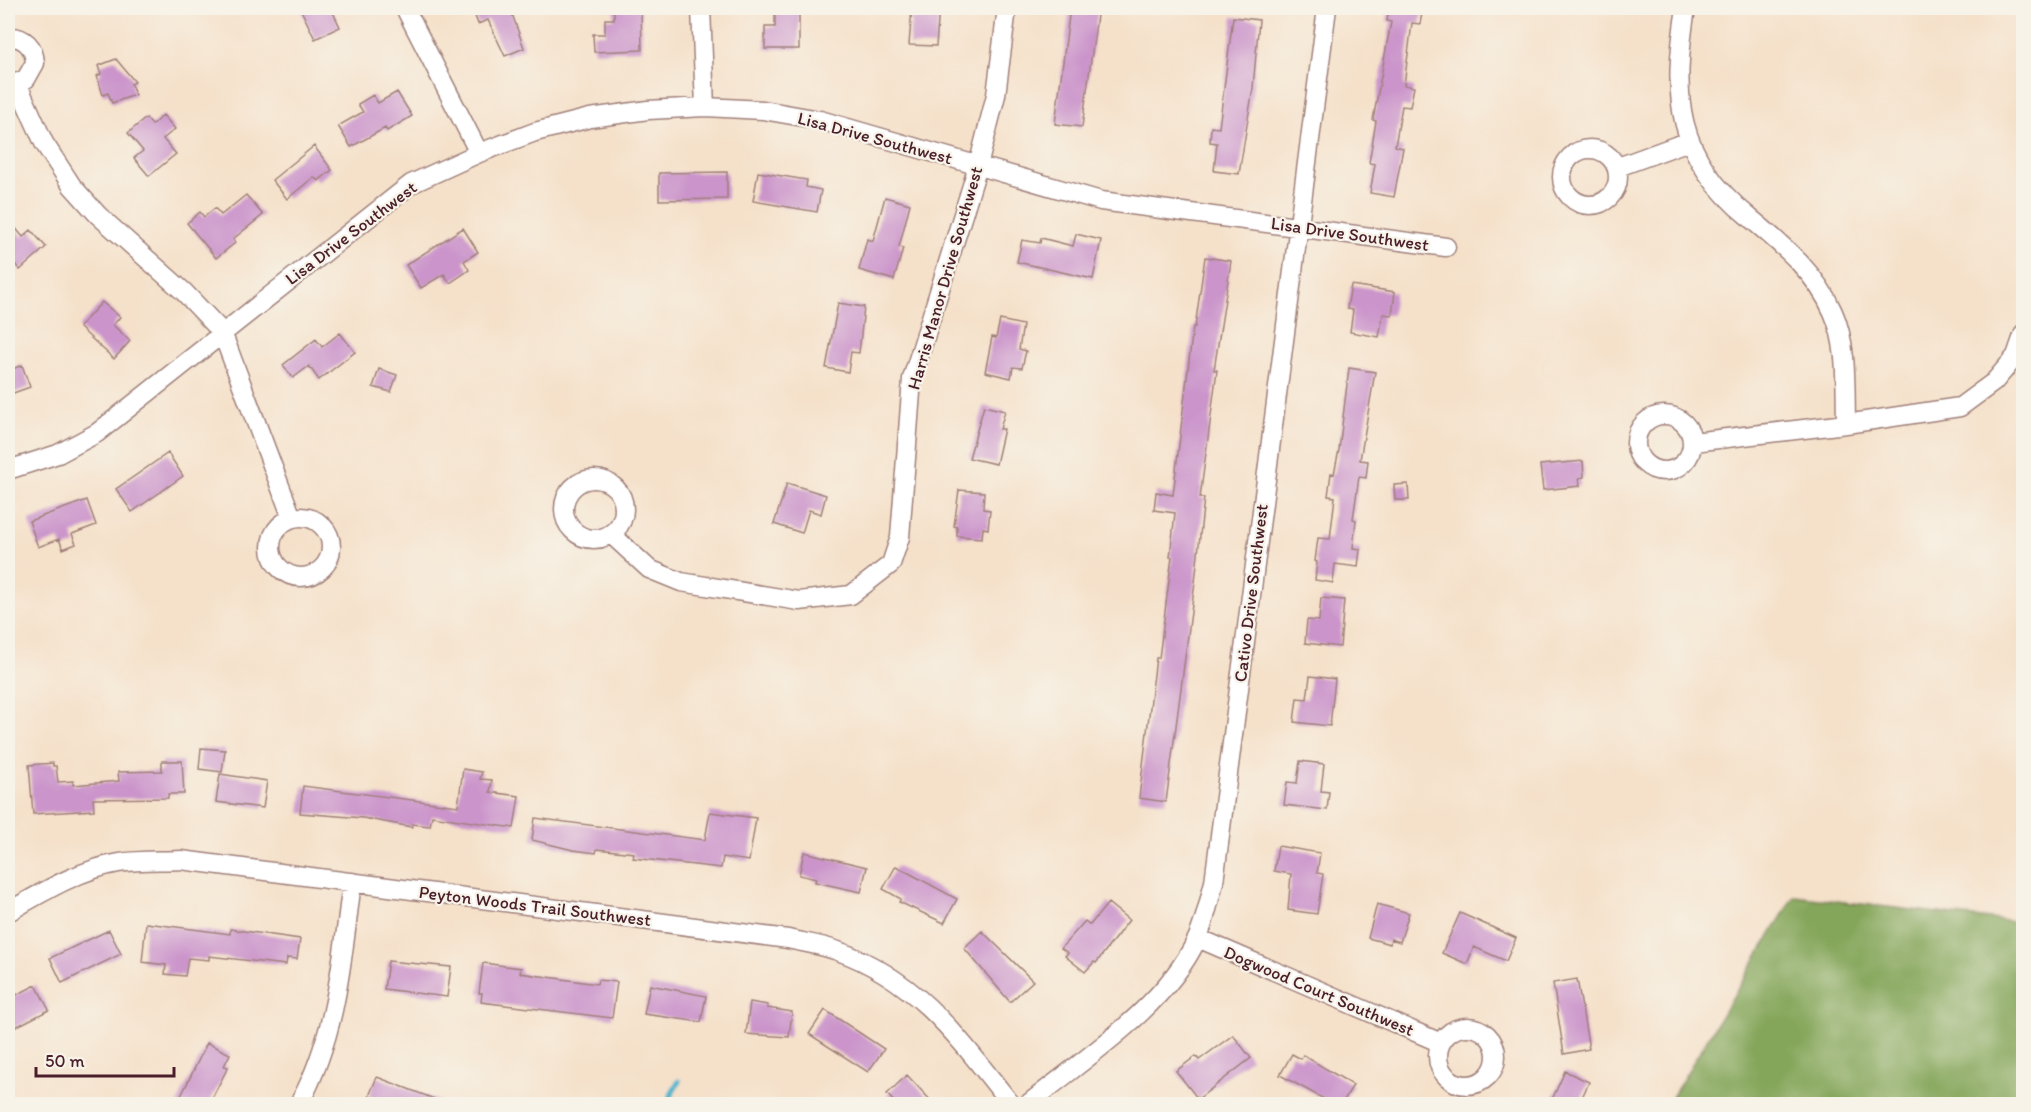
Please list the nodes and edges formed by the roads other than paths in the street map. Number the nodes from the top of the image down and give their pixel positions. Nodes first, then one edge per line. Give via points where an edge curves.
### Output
1 (405, 8) edge
2 (701, 8) edge
3 (1007, 8) edge
4 (1327, 8) edge
5 (1686, 8) edge
6 (8, 37) edge
7 (12, 84) edge
8 (705, 107) junction
9 (1689, 141) junction
10 (479, 153) junction
11 (978, 166) junction
12 (1618, 167) dead end
13 (1298, 227) junction
14 (1446, 247) dead end
15 (222, 332) junction
16 (2024, 333) edge
17 (1846, 424) junction
18 (1693, 441) dead end
19 (8, 470) edge
20 (292, 518) dead end
21 (611, 534) dead end
22 (352, 882) junction
23 (8, 912) edge
24 (1198, 938) junction
25 (1441, 1043) dead end
26 (299, 1104) edge
27 (1011, 1104) edge
28 (1028, 1104) edge

1 - 10 street
2 - 8 street
3 - 11 street, Harris Manor Drive Southwest via 996,95
4 - 13 street, Cativo Drive Southwest
5 - 9 street via 1677,85
6 - 7 street via 23,39 34,54 32,72
7 - 15 street via 72,186
8 - 10 street, Lisa Drive Southwest via 590,118 535,132
8 - 11 street, Lisa Drive Southwest via 763,110 820,120
9 - 12 street
9 - 17 street via 1708,176 1812,276 1833,313 1844,361
10 - 15 street, Lisa Drive Southwest via 411,184
11 - 13 street, Lisa Drive Southwest via 1101,201
11 - 21 street, Harris Manor Drive Southwest via 912,380 900,537 891,564 851,595 799,601 681,582 650,569
13 - 14 street, Lisa Drive Southwest
13 - 24 street, Cativo Drive Southwest via 1214,882
15 - 19 street, Lisa Drive Southwest via 97,433 58,454
15 - 20 street
16 - 17 street via 2016,356 1995,382 1960,407
17 - 18 street
22 - 23 street, Peyton Woods Trail Southwest via 181,860 120,863 57,883
22 - 26 street via 336,1006 326,1045
22 - 27 street, Peyton Woods Trail Southwest via 788,939 837,951 883,972 927,1004 952,1029
24 - 25 street, Dogwood Court Southwest
24 - 28 street, Cativo Drive Southwest via 1178,972 1152,1003

